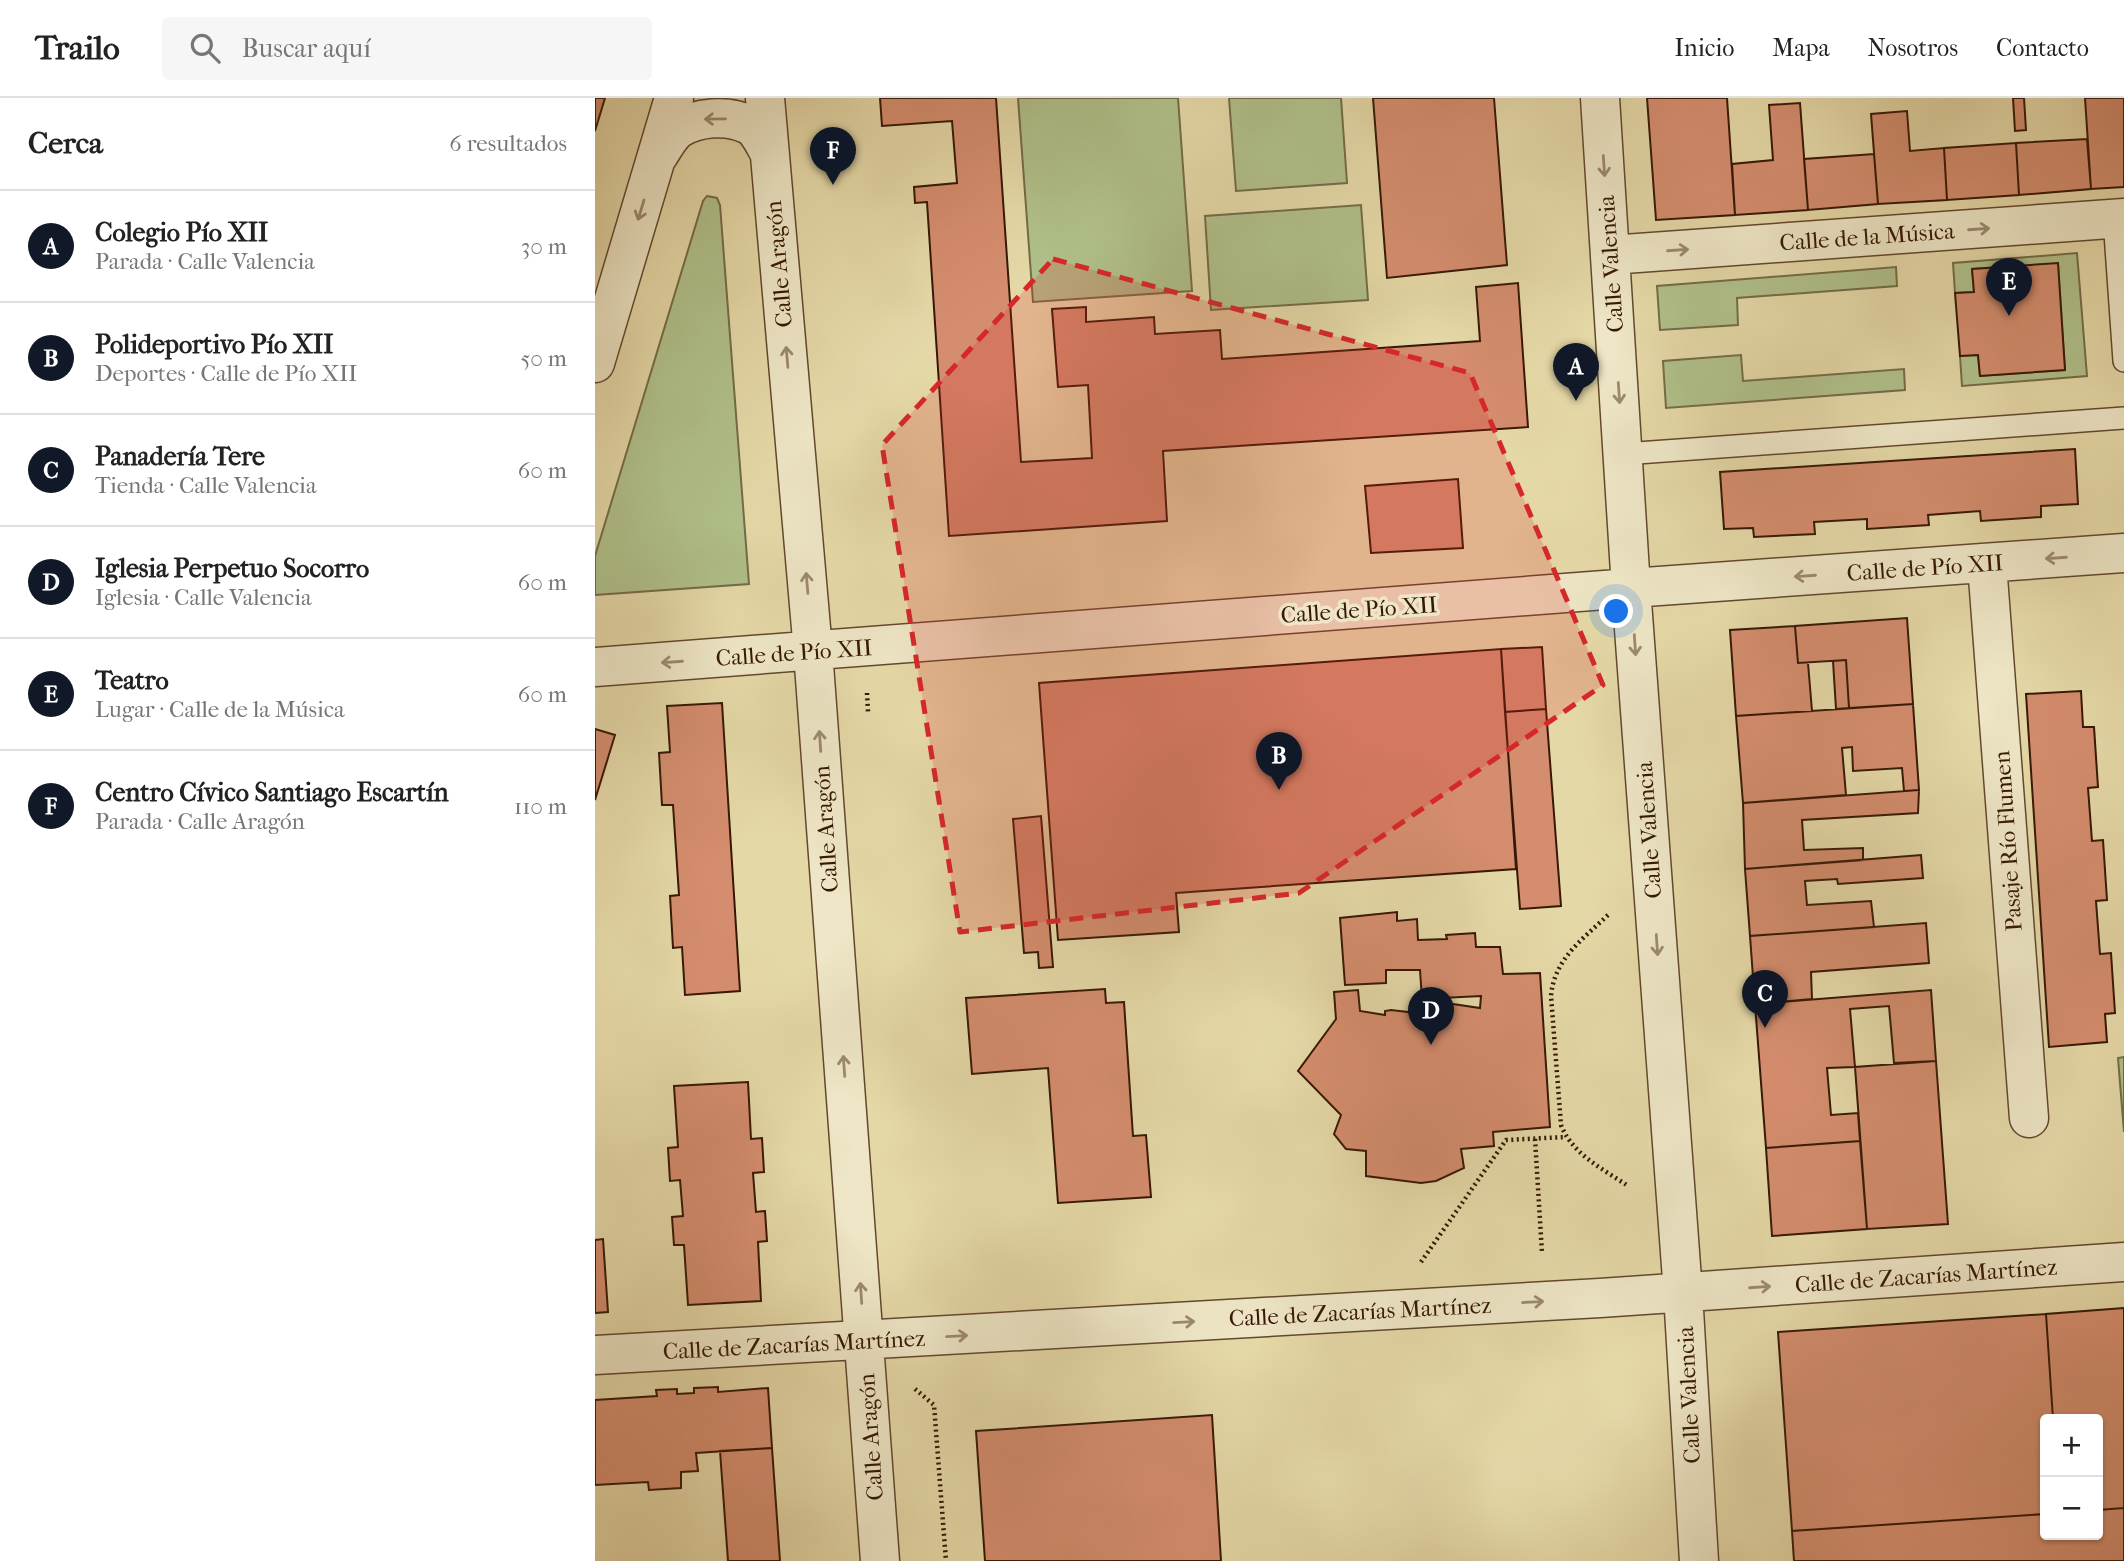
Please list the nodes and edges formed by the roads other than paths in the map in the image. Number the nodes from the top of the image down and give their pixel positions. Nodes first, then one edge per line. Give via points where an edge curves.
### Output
1 (674, 98) edge
2 (765, 98) edge
3 (1600, 98) edge
4 (769, 152) junction
5 (655, 161) junction
6 (2119, 219) edge
7 (1610, 255) junction
8 (2124, 361) edge
9 (595, 363) edge
10 (2124, 418) edge
11 (1623, 454) junction
12 (2124, 553) edge
13 (1987, 564) junction
14 (1631, 588) junction
15 (813, 651) junction
16 (595, 667) edge
17 (2029, 1118) dead end
18 (2124, 1262) edge
19 (1683, 1293) junction
20 (864, 1341) junction
21 (595, 1355) edge
22 (880, 1561) edge
23 (1699, 1561) edge

1 - 5 street
2 - 4 street, Calle Aragón
3 -> 7 street, Calle Valencia
4 -> 5 street via 750,125 709,118 676,131
15 -> 4 street, Calle Aragón
5 -> 9 street
7 -> 6 street, Calle de la Música
6 - 8 lane
7 -> 11 street, Calle Valencia
10 - 11 lane
11 - 14 street, Calle Valencia
12 -> 13 street, Calle de Pío XII
13 -> 14 street, Calle de Pío XII
13 - 17 street, Pasaje Río Flumen
14 - 15 street, Calle de Pío XII
14 -> 19 street, Calle Valencia
15 -> 16 street, Calle de Pío XII
20 -> 15 street, Calle Aragón
19 -> 18 street, Calle de Zacarías Martínez
20 -> 19 street, Calle de Zacarías Martínez
19 - 23 street, Calle Valencia
20 - 21 street, Calle de Zacarías Martínez
20 - 22 street, Calle Aragón

